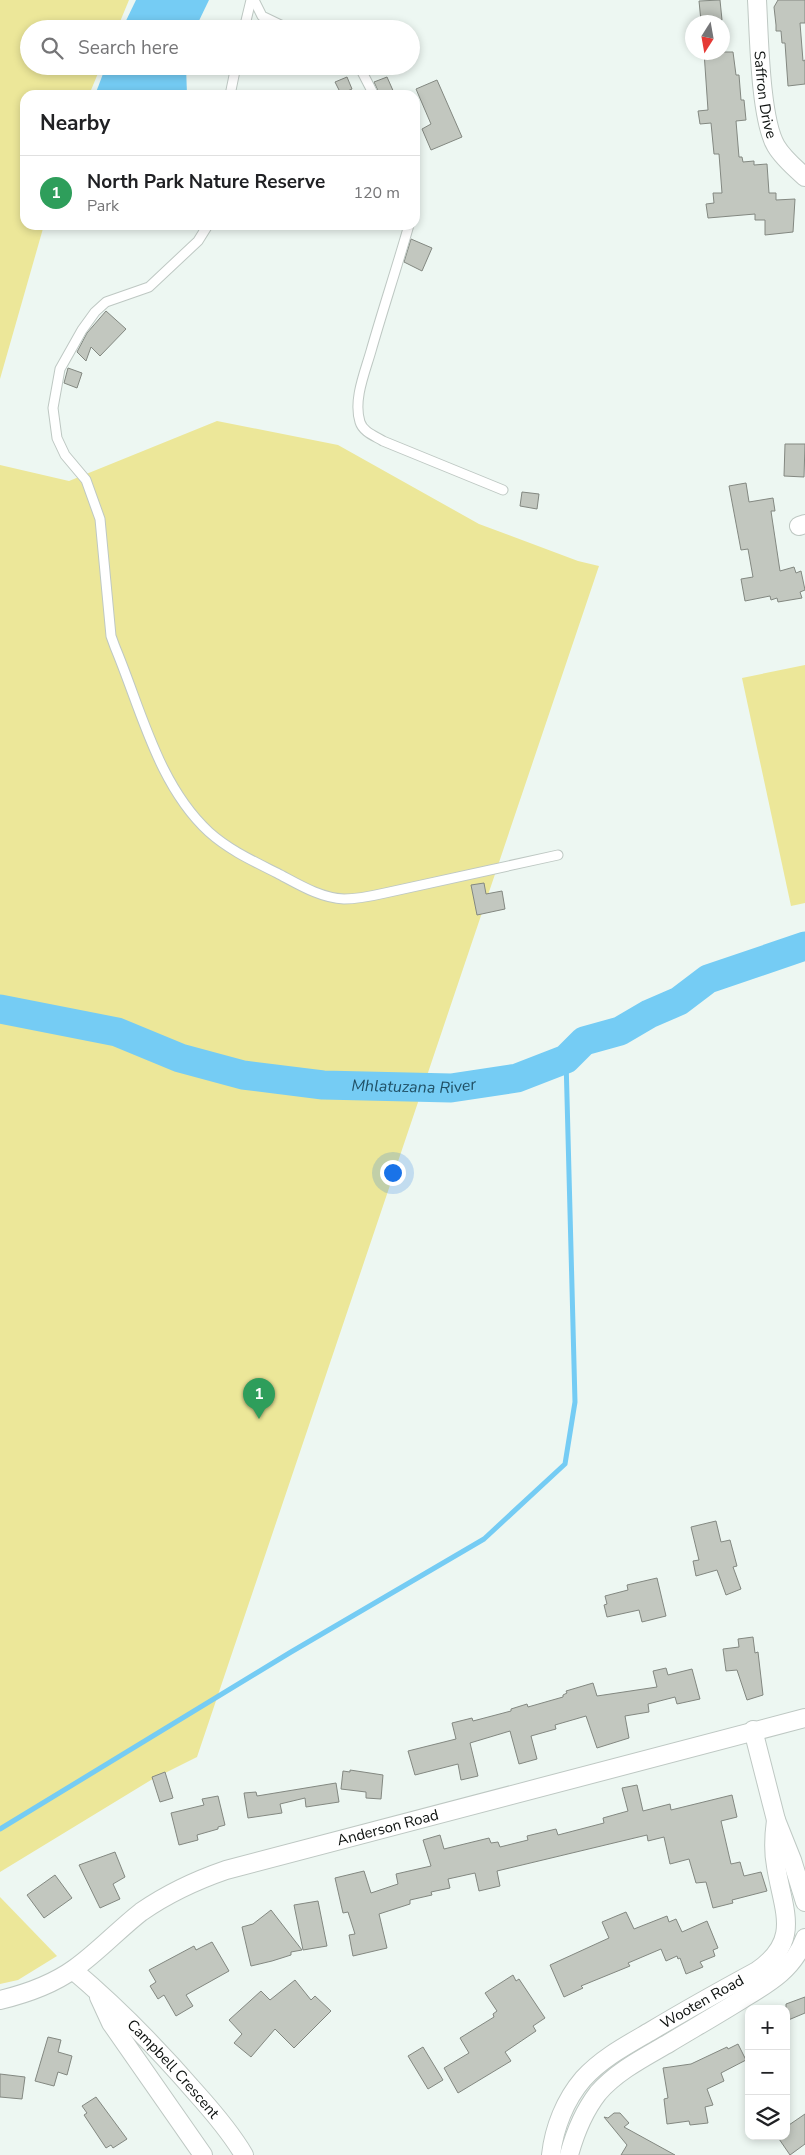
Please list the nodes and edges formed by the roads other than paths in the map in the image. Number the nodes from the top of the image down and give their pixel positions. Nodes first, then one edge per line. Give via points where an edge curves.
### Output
1 (253, 0) edge
2 (757, 0) edge
3 (247, 20) edge
4 (270, 20) edge
5 (234, 75) edge
6 (364, 75) edge
7 (231, 90) edge
8 (371, 90) edge
9 (805, 177) edge
10 (205, 230) edge
11 (406, 230) edge
12 (503, 490) dead end
13 (558, 855) dead end
14 (805, 1718) edge
15 (754, 1730) junction
16 (776, 1820) junction
17 (805, 1902) edge
18 (805, 1938) edge
19 (73, 1970) junction
20 (96, 1989) junction
21 (0, 2000) edge
22 (203, 2155) edge
23 (244, 2155) edge
24 (551, 2155) edge
25 (569, 2155) edge

1 - 3 lane
1 - 4 lane via 262,16
2 - 9 street, Saffron Drive via 769,130 775,146
5 - 7 lane
6 - 8 lane
10 - 13 lane via 198,241 149,287 106,302 95,312 60,369 53,408 60,447 86,480 98,512 115,647 159,759 178,793 194,817 229,848 294,882 336,898 361,898
11 - 12 lane via 360,390 360,424 383,441
14 - 15 street, Anderson Road
15 - 16 street, Wooten Road
15 - 19 street, Anderson Road via 203,1878 142,1912
16 - 17 street, Wooten Road
16 - 24 street, Wooten Road via 776,1865 786,1919 786,1932 779,1952 758,1971 599,2064 570,2098 556,2130
18 - 25 street, Wooten Road via 793,1963 772,1981 610,2081 588,2109
19 - 20 street, Campbell Crescent
19 - 21 street, Anderson Road via 25,1993
20 - 22 street, Campbell Crescent via 110,2022
20 - 23 street, Campbell Crescent via 175,2068

